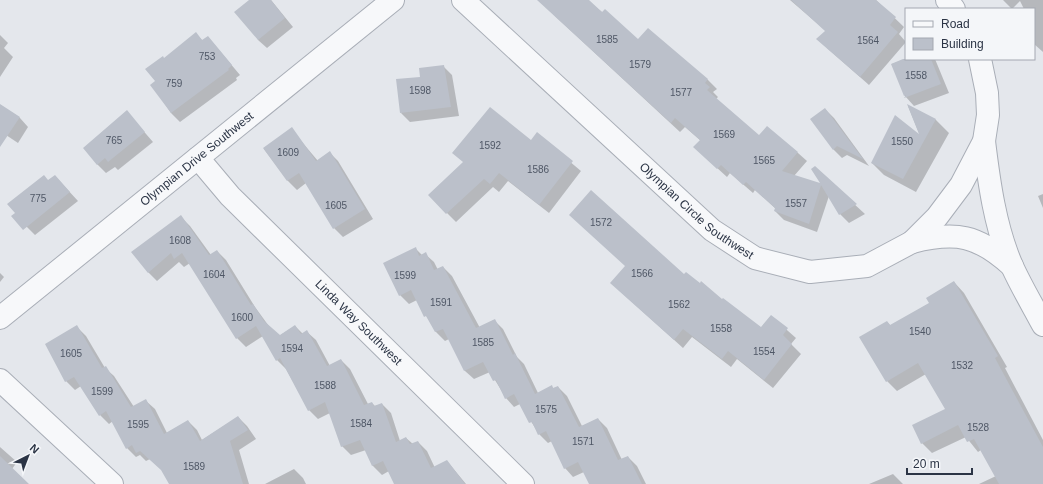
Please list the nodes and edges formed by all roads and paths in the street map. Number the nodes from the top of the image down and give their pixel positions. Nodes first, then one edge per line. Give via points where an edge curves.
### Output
1 (393, 0) edge
2 (463, 0) edge
3 (947, 0) edge
4 (953, 8) edge
5 (980, 60) edge
6 (984, 141) junction
7 (198, 158) junction
8 (912, 242) junction
9 (1012, 266) junction
10 (0, 318) edge
11 (1043, 325) edge
12 (0, 380) edge
13 (112, 484) edge
14 (523, 484) edge

1 - 7 street, Olympian Drive Southwest
2 - 8 street, Olympian Circle Southwest via 712,230 755,258 810,272 860,267 867,266
3 - 4 street
5 - 6 street via 988,108
6 - 8 street, Olympian Circle Southwest via 961,185 937,217
6 - 9 street via 997,218
7 - 10 street, Olympian Drive Southwest
7 - 14 street, Linda Way Southwest via 230,196
8 - 9 street via 937,236 956,236 989,248
9 - 11 street
12 - 13 street

